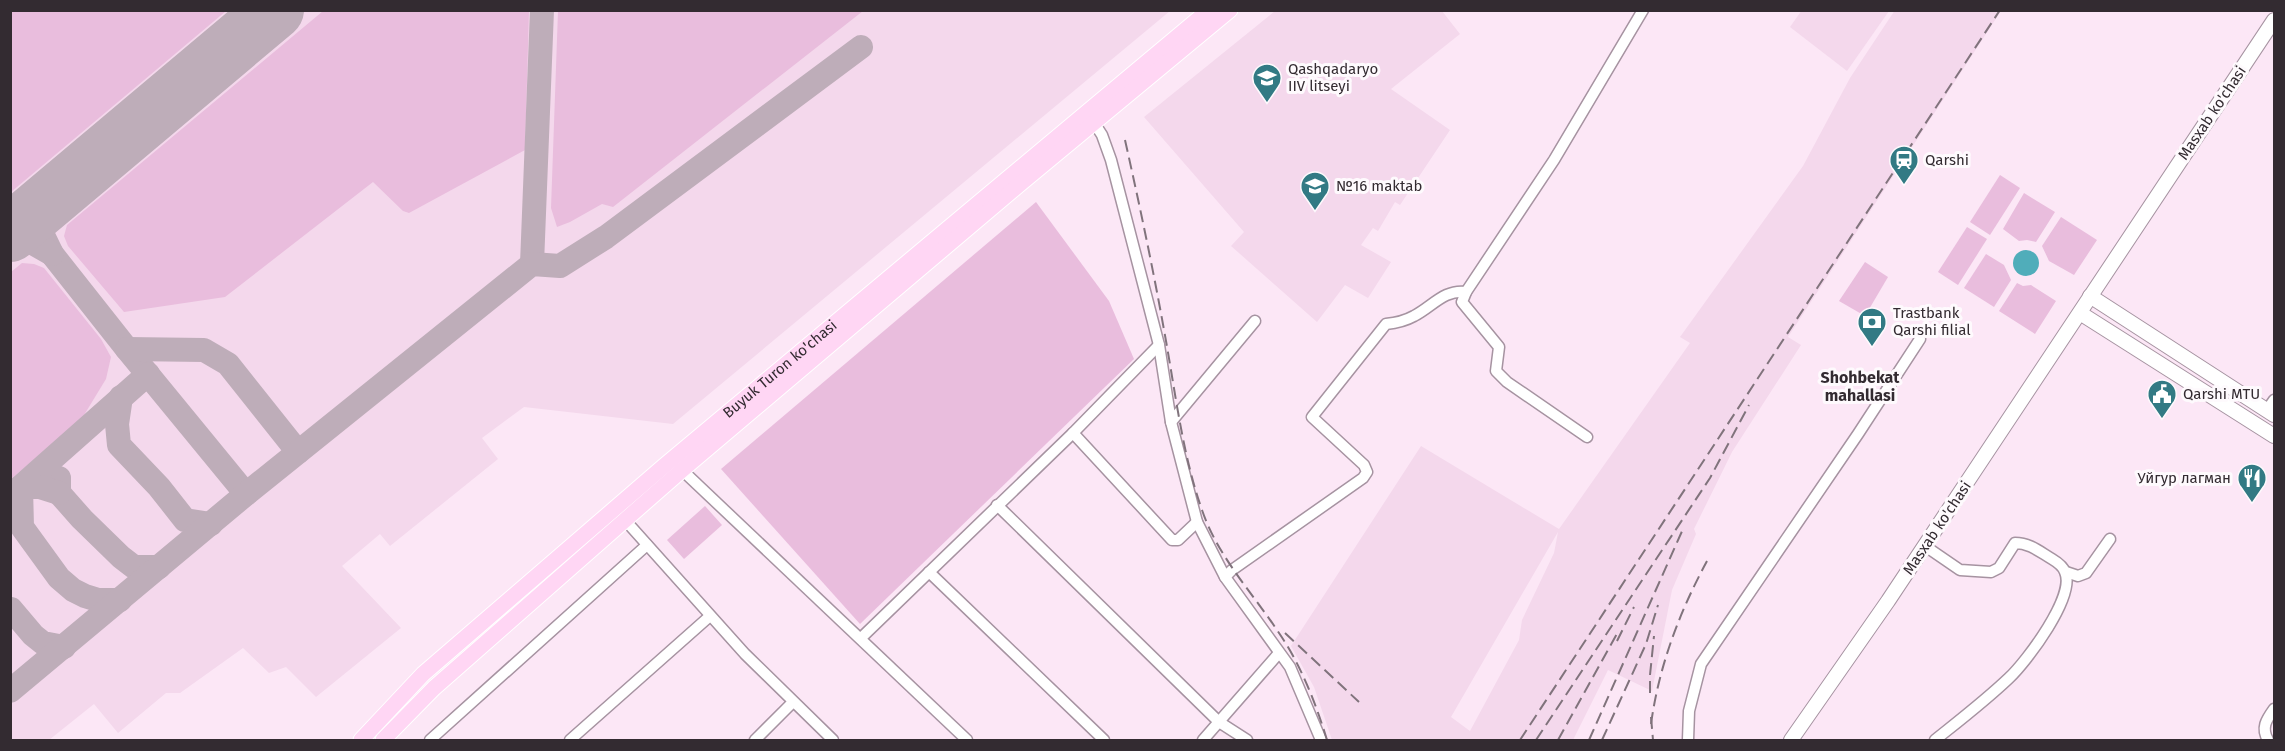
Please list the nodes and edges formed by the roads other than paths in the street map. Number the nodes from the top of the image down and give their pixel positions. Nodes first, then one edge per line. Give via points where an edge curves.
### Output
1 (1209, 10) edge
2 (1230, 10) edge
3 (1642, 10) edge
4 (2274, 20) edge
5 (1090, 117) junction
6 (1466, 292) junction
7 (2091, 296) junction
8 (2080, 313) junction
9 (1255, 321) dead end
10 (1920, 339) dead end
11 (1159, 345) junction
12 (2272, 408) edge
13 (1171, 422) junction
14 (1073, 433) junction
15 (2274, 436) edge
16 (1587, 437) dead end
17 (682, 470) junction
18 (998, 505) junction
19 (625, 520) junction
20 (1197, 522) junction
21 (2110, 539) dead end
22 (647, 545) junction
23 (1925, 546) junction
24 (929, 572) junction
25 (2066, 572) junction
26 (1225, 577) junction
27 (710, 616) junction
28 (861, 638) junction
29 (1279, 653) junction
30 (793, 702) junction
31 (2274, 709) edge
32 (1219, 722) junction
33 (362, 741) edge
34 (382, 741) edge
35 (430, 741) edge
36 (570, 741) edge
37 (755, 741) edge
38 (833, 741) edge
39 (967, 741) edge
40 (1104, 741) edge
41 (1203, 741) edge
42 (1248, 741) edge
43 (1321, 741) edge
44 (1688, 741) edge
45 (1791, 741) edge
46 (1935, 741) edge
47 (2268, 741) edge

1 - 5 main road, Buyuk Turon ko'chasi
2 - 5 main road, Buyuk Turon ko'chasi
3 - 6 street via 1554,160
4 - 7 main road, Masxab ko'chasi
5 - 11 street via 1106,143
5 - 17 main road, Buyuk Turon ko'chasi
5 - 33 main road, Buyuk Turon ko'chasi via 616,507 423,674
6 - 16 street via 1462,302 1499,347 1496,371
6 - 26 street via 1447,294 1416,315 1386,324 1312,417 1364,465 1367,472 1363,478
7 - 8 main road, Masxab ko'chasi
7 - 12 main road
8 - 15 main road
8 - 23 main road, Masxab ko'chasi
9 - 13 street
10 - 44 street via 1701,664 1689,711
11 - 13 street
11 - 14 street
13 - 20 street
14 - 18 street
14 - 20 street via 1172,540 1178,540
17 - 19 main road, Buyuk Turon ko'chasi
17 - 28 street
18 - 24 street
18 - 32 street
19 - 22 street
19 - 34 main road, Buyuk Turon ko'chasi via 434,688
20 - 26 street
21 - 25 street via 2086,573 2078,576
22 - 27 street
22 - 35 street
23 - 25 street via 1960,570 1991,572 1999,568 2015,543 2025,543
23 - 45 main road, Masxab ko'chasi
24 - 28 street
24 - 40 street
25 - 46 street via 2066,592 2060,608 2027,658 2011,677
26 - 29 street
27 - 30 street
27 - 36 street
28 - 39 street
29 - 32 street
29 - 43 street via 1290,667
30 - 37 street
30 - 38 street
31 - 47 street via 2266,720 2264,733
32 - 41 street
32 - 42 street

